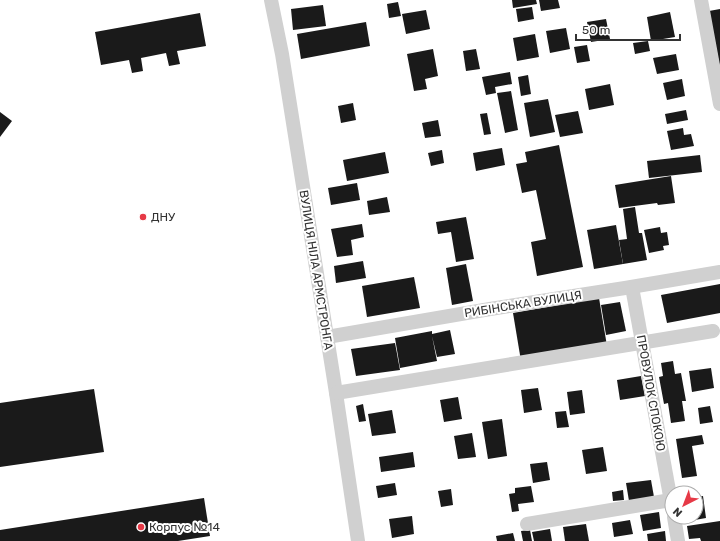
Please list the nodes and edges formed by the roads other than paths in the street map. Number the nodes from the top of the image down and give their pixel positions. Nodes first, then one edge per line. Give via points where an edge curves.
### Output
1 (271, 0) edge
2 (700, 0) edge
3 (720, 104) edge
4 (720, 272) edge
5 (632, 287) junction
6 (713, 331) dead end
7 (327, 338) junction
8 (642, 343) junction
9 (336, 392) junction
10 (668, 485) edge
11 (664, 504) edge
12 (527, 524) dead end
13 (675, 525) edge
14 (358, 541) edge
15 (678, 541) edge

1 - 7 street, ВУЛИЦЯ НІЛА АРМСТРОНГА via 282,54
2 - 3 street
4 - 5 street, РИБІНСЬКА ВУЛИЦЯ
5 - 7 street, РИБІНСЬКА ВУЛИЦЯ
5 - 8 street, ПРОВУЛОК СПОКОЮ
6 - 8 street
7 - 9 street, ВУЛИЦЯ НІЛА АРМСТРОНГА
8 - 9 street
8 - 10 street, ПРОВУЛОК СПОКОЮ
9 - 14 street, ВУЛИЦЯ НІЛА АРМСТРОНГА
11 - 12 street, ПРОВУЛОК СПОКОЮ
13 - 15 street

